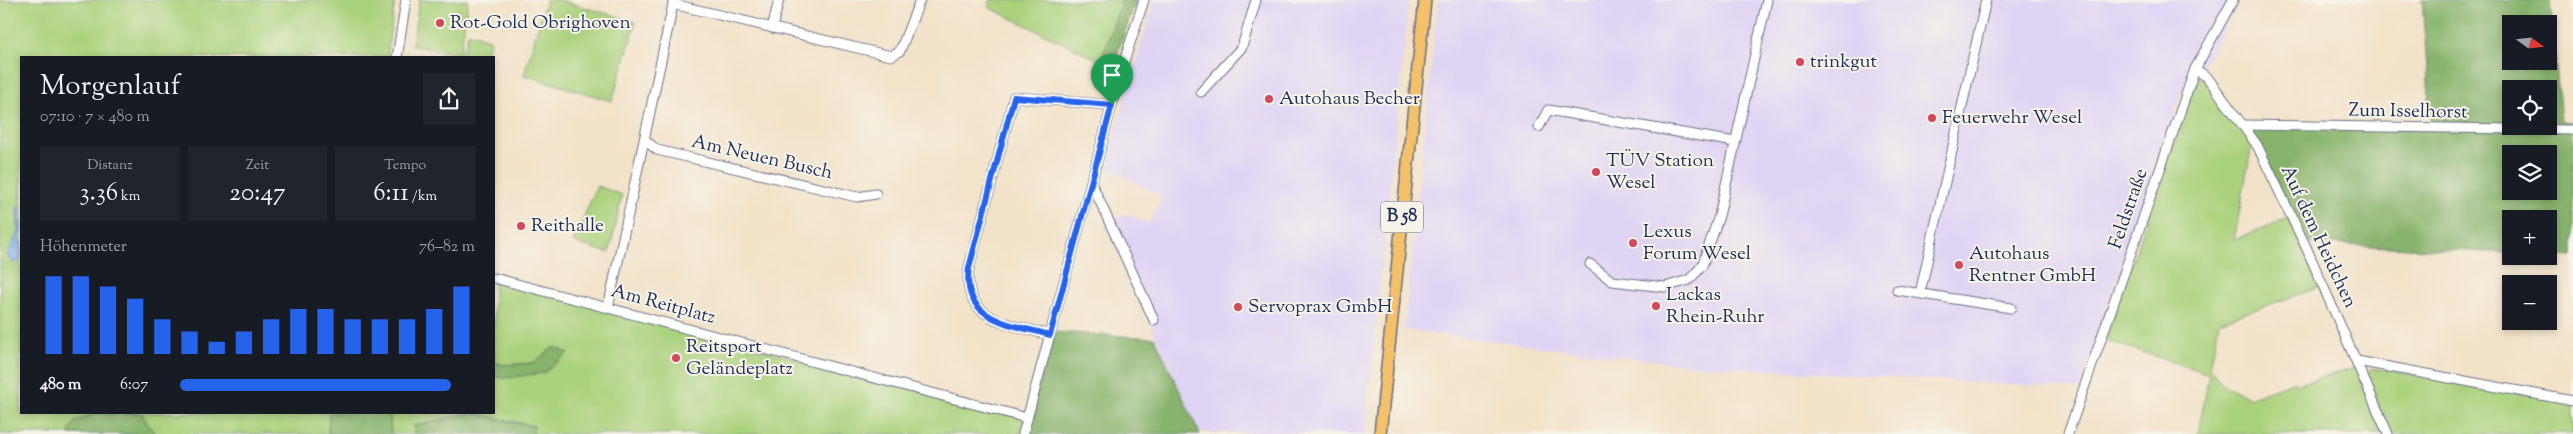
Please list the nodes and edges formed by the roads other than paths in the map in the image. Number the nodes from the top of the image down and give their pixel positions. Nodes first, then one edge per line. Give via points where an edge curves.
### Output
1 (406, 0) edge
2 (779, 0) edge
3 (920, 0) edge
4 (1144, 0) edge
5 (1256, 0) edge
6 (1425, 0) edge
7 (1767, 0) edge
8 (1986, 0) edge
9 (2233, 0) edge
10 (673, 2) edge
11 (772, 28) junction
12 (397, 56) edge
13 (2196, 68) junction
14 (1201, 92) dead end
15 (1112, 105) junction
16 (2242, 125) junction
17 (1539, 126) dead end
18 (2573, 130) edge
19 (645, 140) junction
20 (1735, 142) junction
21 (1091, 182) junction
22 (876, 194) dead end
23 (1590, 264) dead end
24 (495, 278) edge
25 (1897, 290) dead end
26 (1920, 293) junction
27 (608, 308) junction
28 (2010, 308) dead end
29 (1154, 320) dead end
30 (1050, 335) junction
31 (2357, 361) junction
32 (2573, 401) edge
33 (1027, 418) junction
34 (1022, 434) edge
35 (1380, 434) edge
36 (2068, 434) edge
37 (2388, 434) edge

1 - 12 street
2 - 11 street
3 - 11 street via 900,51 890,56
4 - 15 street
5 - 14 street via 1242,47
6 - 35 main road, B 58
7 - 20 street
8 - 26 street
9 - 13 street, Feldstraße
10 - 11 street
10 - 19 street
13 - 16 street, Auf dem Heidchen
13 - 36 street, Feldstraße
15 - 21 street
15 - 30 street via 1014,97 967,285 972,300 984,314
16 - 18 street, Zum Isselhorst
16 - 31 street, Auf dem Heidchen via 2256,145
17 - 20 street via 1548,110
19 - 22 street, Am Neuen Busch via 657,150 848,195
19 - 27 street via 639,152
20 - 23 street via 1708,254 1696,274 1681,284 1665,287 1612,281
21 - 29 street
21 - 30 street
24 - 27 street, Am Reitplatz
25 - 26 street
26 - 28 street
27 - 33 street, Am Reitplatz
30 - 33 street
31 - 32 street
31 - 37 street, Auf dem Heidchen
33 - 34 street

